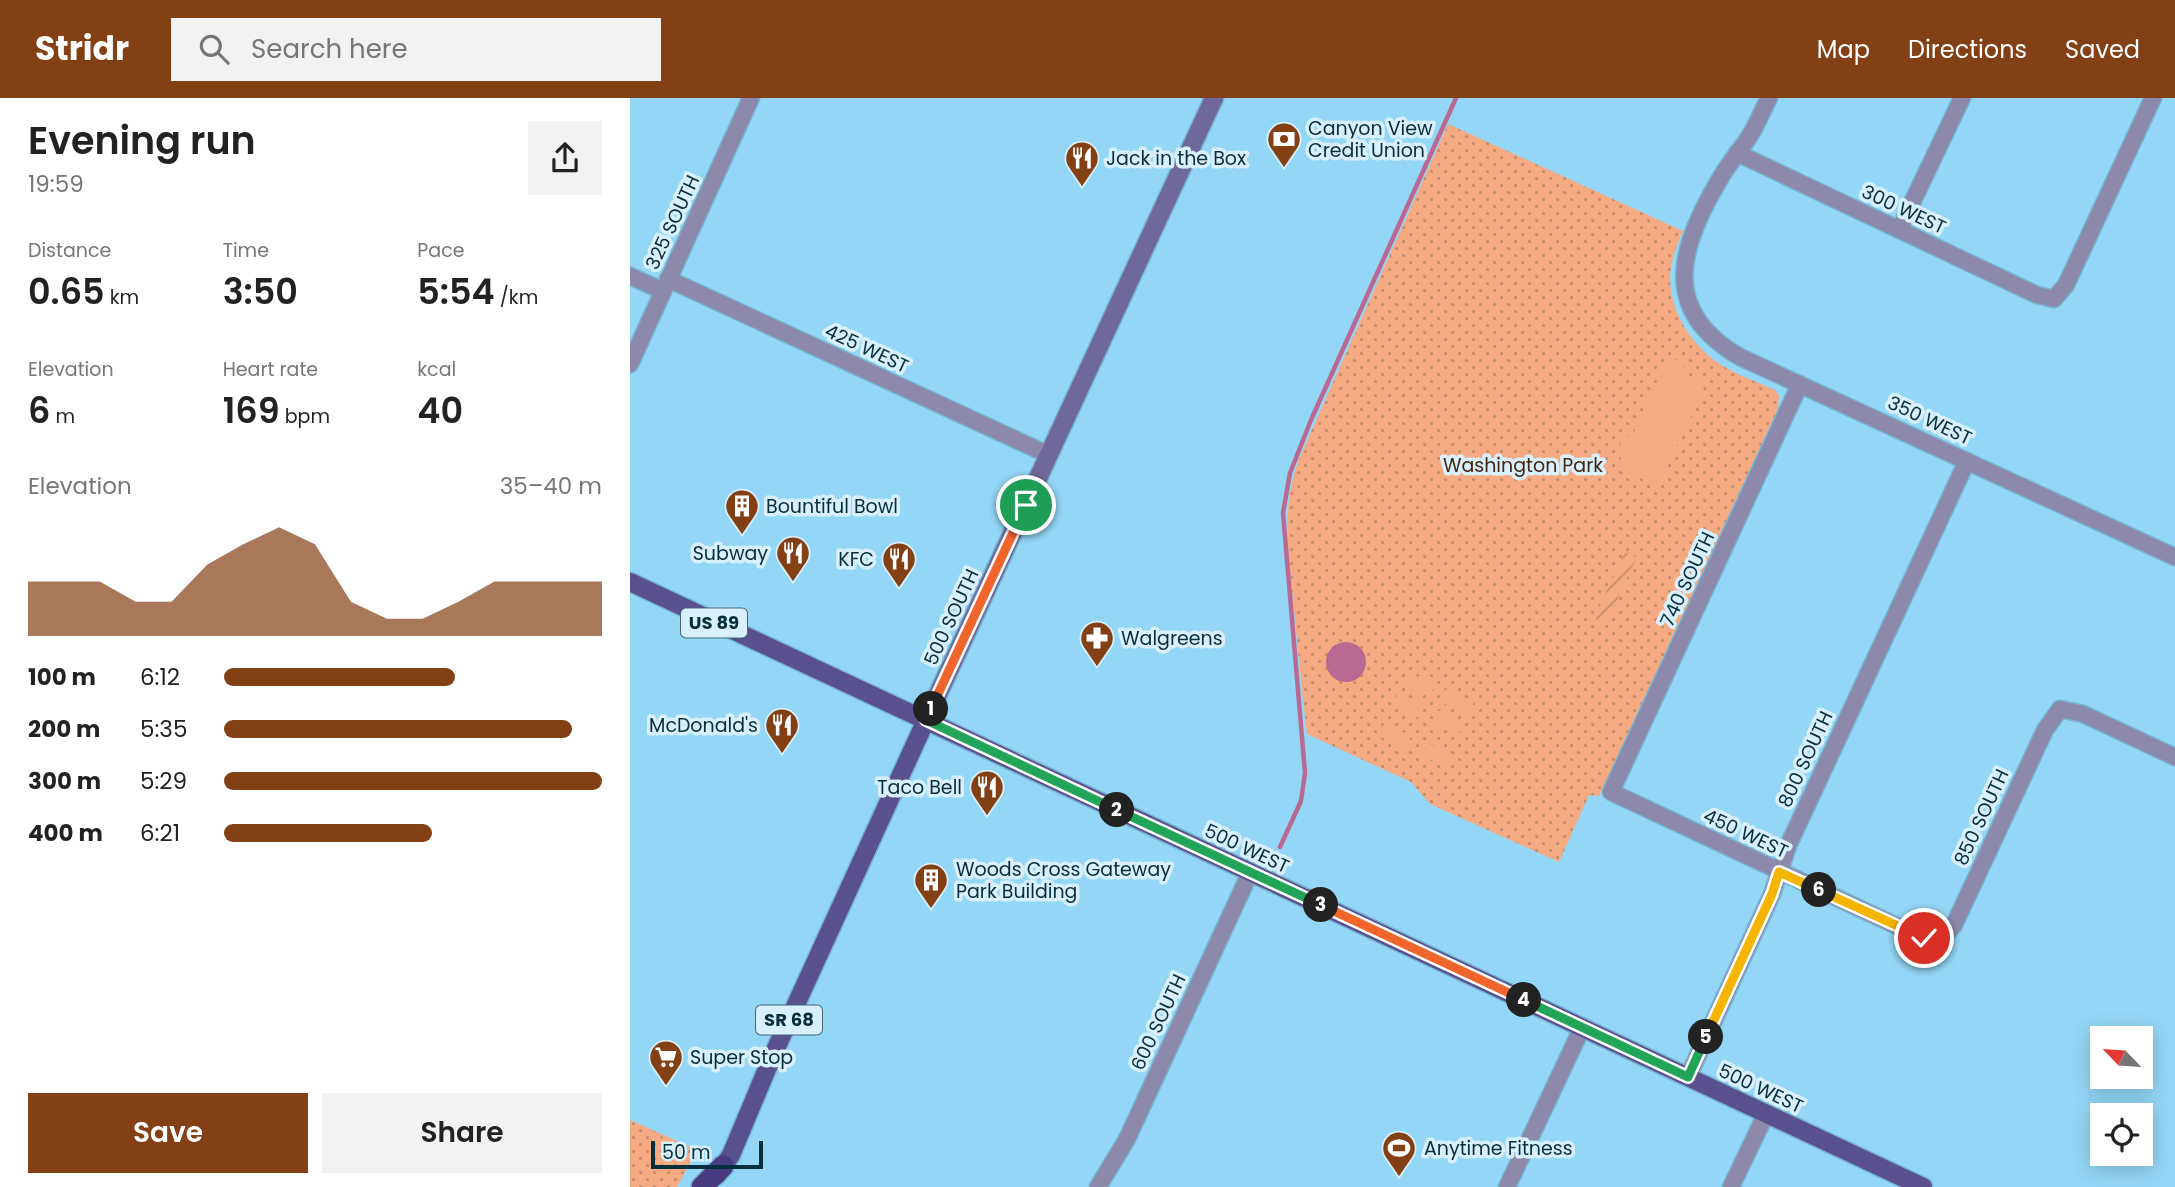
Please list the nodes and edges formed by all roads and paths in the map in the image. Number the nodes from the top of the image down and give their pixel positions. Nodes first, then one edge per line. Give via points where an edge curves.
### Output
1 (751, 98) edge
2 (1214, 98) edge
3 (1769, 98) edge
4 (1962, 98) edge
5 (2153, 98) edge
6 (1737, 153) junction
7 (1899, 230) junction
8 (630, 276) edge
9 (666, 285) junction
10 (630, 364) edge
11 (1800, 384) junction
12 (1049, 455) junction
13 (1967, 461) junction
14 (2175, 557) edge
15 (630, 582) edge
16 (926, 720) junction
17 (2175, 757) edge
18 (1611, 792) joint
19 (1779, 872) junction
20 (1251, 873) junction
21 (1940, 941) joint
22 (1582, 1028) junction
23 (1688, 1077) junction
24 (1766, 1114) junction
25 (726, 1169) edge
26 (702, 1187) edge
27 (709, 1187) edge
28 (1098, 1187) edge
29 (1507, 1187) edge
30 (1731, 1187) edge
31 (1923, 1187) edge

1 - 9 street, 325 SOUTH
2 - 12 main road, 500 SOUTH / SR 68
3 - 6 street
4 - 7 street
5 - 7 street, 300 WEST via 2066,285 2054,299
6 - 7 street, 300 WEST
6 - 11 street, 350 WEST via 1721,176 1689,246 1684,270 1687,299 1701,327 1725,349
8 - 9 street, 425 WEST
9 - 10 street, 325 SOUTH
9 - 12 street, 425 WEST
11 - 13 street, 350 WEST
11 - 18 street, 740 SOUTH
12 - 16 main road, 500 SOUTH / SR 68
13 - 14 street, 350 WEST
13 - 19 street, 800 SOUTH
15 - 16 main road, 500 WEST / US 89
16 - 20 main road, 500 WEST / US 89
16 - 25 main road, 500 SOUTH / SR 68 via 772,1057
17 - 21 street, 850 SOUTH via 2083,714 2060,709 2045,730 1954,925
18 - 19 street, 450 WEST
19 - 21 street, 450 WEST via 1916,936
19 - 23 street, 800 SOUTH
20 - 22 main road, 500 WEST / US 89
20 - 28 street, 600 SOUTH via 1128,1139
22 - 23 main road, 500 WEST / US 89
22 - 29 street
23 - 24 main road, 500 WEST / US 89
24 - 30 street
24 - 31 main road, 500 WEST / US 89
25 - 26 highway
25 - 27 main road, 500 SOUTH / SR 68

